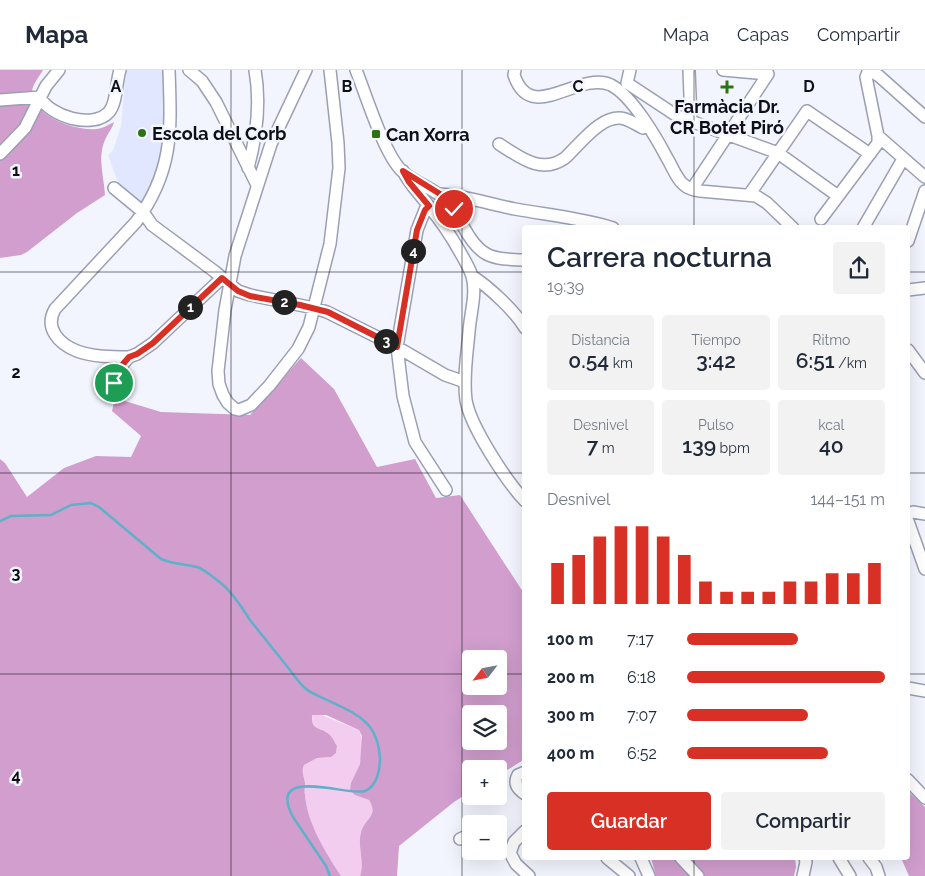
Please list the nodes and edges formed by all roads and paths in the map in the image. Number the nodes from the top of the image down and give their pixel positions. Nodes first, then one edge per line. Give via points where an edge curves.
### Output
1 (59, 70) edge
2 (120, 70) edge
3 (170, 70) edge
4 (189, 70) edge
5 (255, 70) edge
6 (306, 70) edge
7 (330, 70) edge
8 (356, 70) edge
9 (630, 70) edge
10 (689, 70) edge
11 (723, 70) edge
12 (511, 72) edge
13 (625, 88) junction
14 (40, 97) junction
15 (0, 100) edge
16 (925, 117) edge
17 (691, 121) junction
18 (648, 126) junction
19 (728, 134) junction
20 (878, 136) junction
21 (499, 144) dead end
22 (778, 153) junction
23 (0, 154) edge
24 (870, 154) junction
25 (904, 159) junction
26 (248, 168) junction
27 (403, 171) junction
28 (925, 177) edge
29 (257, 186) junction
30 (114, 188) dead end
31 (692, 190) junction
32 (925, 190) edge
33 (440, 194) junction
34 (749, 195) junction
35 (838, 196) junction
36 (463, 198) junction
37 (429, 206) junction
38 (454, 209) junction
39 (143, 212) junction
40 (821, 219) dead end
41 (603, 225) edge
42 (790, 225) edge
43 (865, 225) edge
44 (910, 235) edge
45 (522, 260) edge
46 (472, 276) junction
47 (225, 281) junction
48 (925, 288) edge
49 (910, 290) edge
50 (314, 308) junction
51 (522, 325) edge
52 (397, 347) junction
53 (910, 353) edge
54 (129, 357) junction
55 (925, 373) edge
56 (465, 382) junction
57 (108, 394) dead end
58 (446, 490) dead end
59 (522, 498) edge
60 (925, 504) edge
61 (913, 515) edge
62 (925, 569) edge
63 (910, 688) edge
64 (925, 691) edge
65 (522, 773) edge
66 (910, 782) edge
67 (522, 792) edge
68 (925, 798) edge
69 (522, 834) edge
70 (510, 852) joint
71 (609, 860) edge
72 (642, 860) edge
73 (683, 860) edge
74 (806, 860) edge
75 (839, 860) edge
76 (871, 860) edge
77 (529, 876) edge
78 (629, 876) edge
79 (649, 876) edge
80 (698, 876) edge
81 (804, 876) edge
82 (850, 876) edge
83 (879, 876) edge

1 - 14 street
2 - 14 street via 114,103 109,112 95,120 69,118 46,106
3 - 39 street via 169,147 159,182
4 - 26 street via 208,89
5 - 26 street via 258,117
6 - 29 street via 271,144
7 - 50 street via 339,168 330,244
8 - 27 street via 387,147
9 - 13 street
10 - 17 street
11 - 19 street via 768,74
12 - 13 street via 524,93 536,98 584,79
13 - 17 street
13 - 18 street
14 - 15 street
14 - 23 street via 25,128
16 - 20 street via 879,76 868,72 866,76
17 - 19 street
18 - 21 street via 643,128 620,118 608,119 566,158 548,165 528,162
18 - 31 street via 681,182
19 - 22 street
19 - 31 street
20 - 24 street via 878,143
20 - 25 street
22 - 24 street via 807,111
22 - 34 street
22 - 35 street
24 - 35 street
25 - 28 street
25 - 43 street
26 - 29 street
27 - 33 street
27 - 37 street
29 - 47 street
30 - 39 street
31 - 34 street
32 - 44 street
33 - 36 street
33 - 38 street
34 - 42 street via 761,199
35 - 40 street
36 - 38 street
36 - 41 street
37 - 46 street via 454,241
37 - 52 street via 417,230
38 - 45 street via 478,249 494,258
39 - 47 street via 152,225
39 - 54 street via 50,317 56,336 76,350 98,356
46 - 51 street
46 - 56 street via 474,290
47 - 50 street via 250,296
47 - 50 street via 219,384 228,403 235,409 250,405 281,371 298,349
47 - 54 street via 153,343
48 - 49 street
50 - 52 street
52 - 56 street
52 - 58 street via 402,396 415,442
53 - 55 street
54 - 57 street
56 - 59 street via 468,408 481,436
60 - 61 street
61 - 62 street
63 - 64 street
65 - 67 street via 518,775 516,783
66 - 68 street
69 - 70 street
70 - 77 street via 516,864
71 - 78 street
72 - 79 street
73 - 80 street
74 - 81 street
75 - 82 street
76 - 83 street

